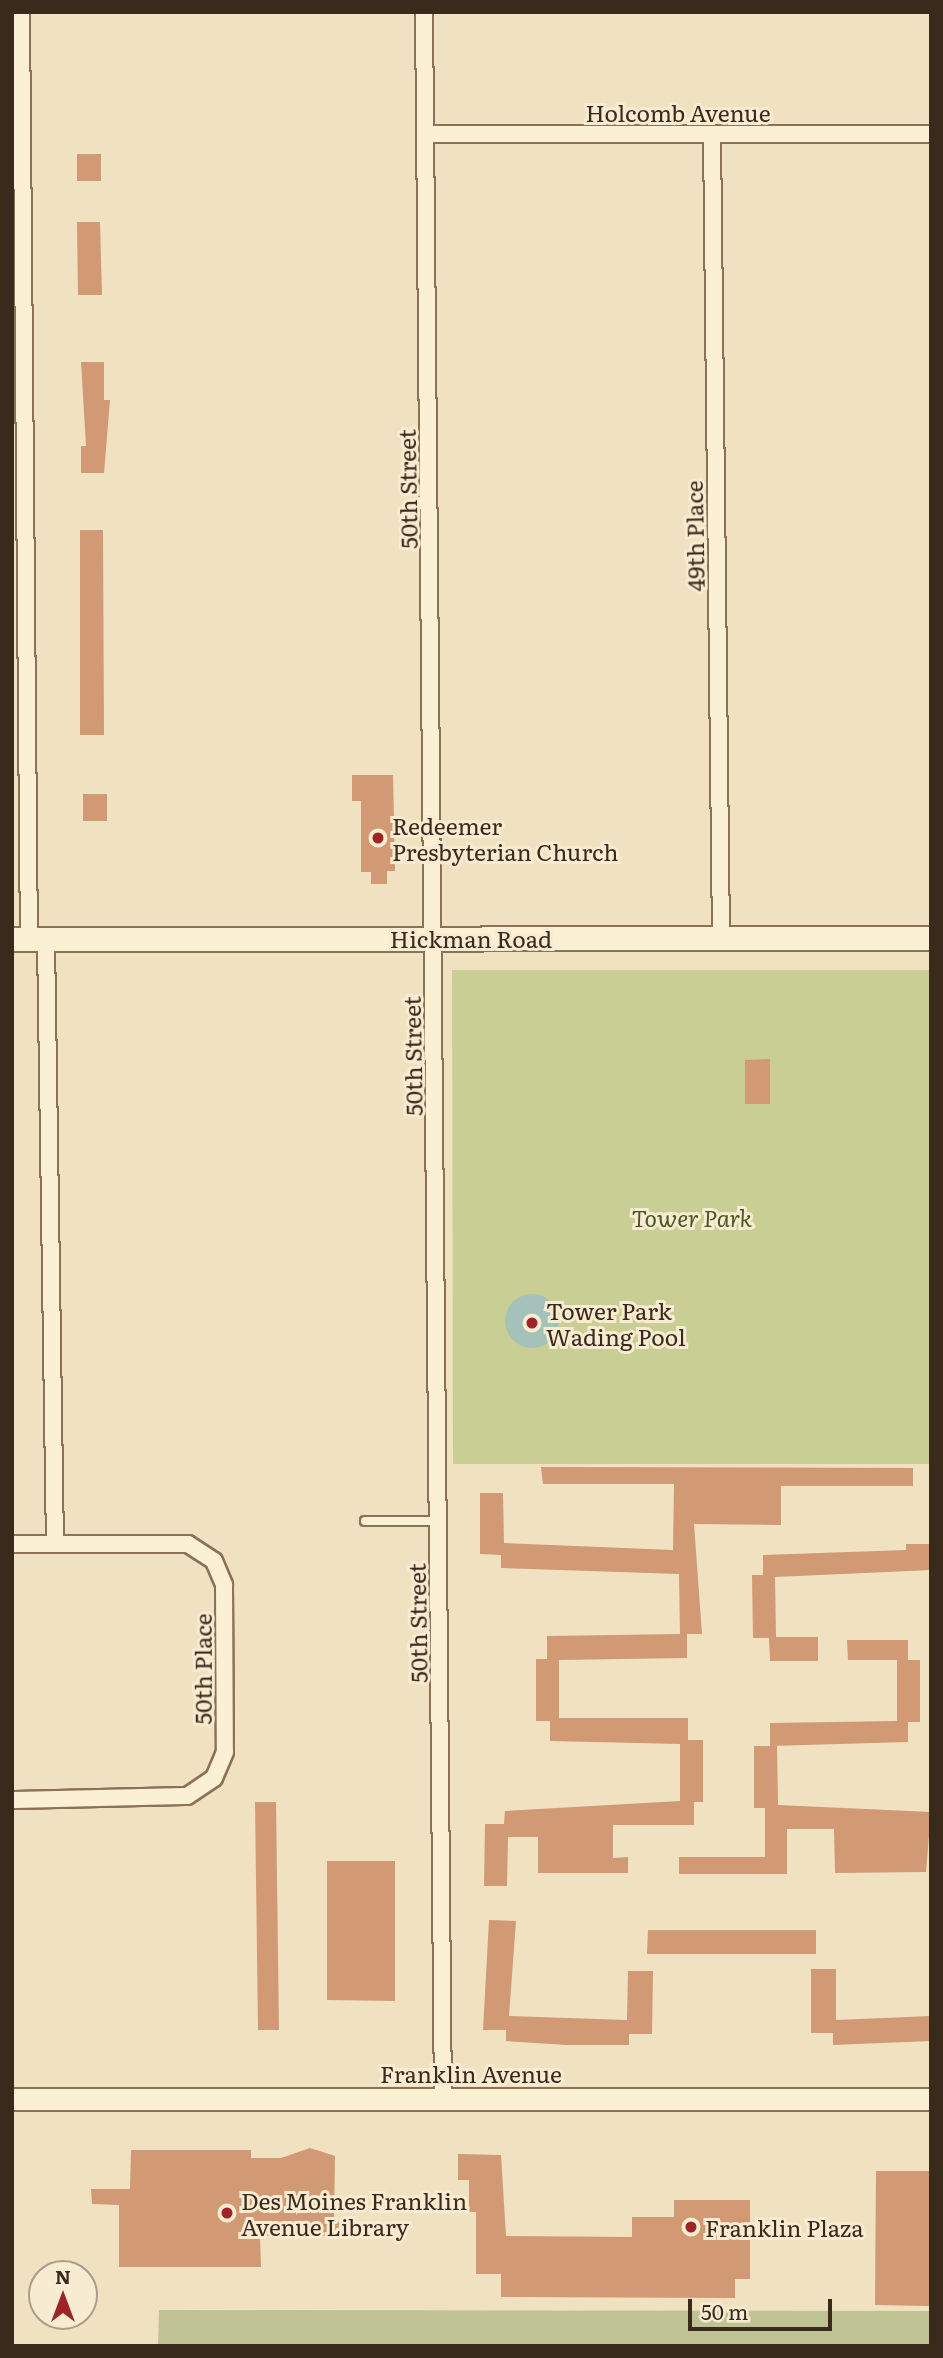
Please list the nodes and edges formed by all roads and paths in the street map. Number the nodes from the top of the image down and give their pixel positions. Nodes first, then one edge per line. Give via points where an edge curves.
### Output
1 (21, 12) edge
2 (424, 12) edge
3 (425, 134) junction
4 (712, 134) junction
5 (931, 134) edge
6 (433, 938) junction
7 (721, 938) junction
8 (931, 938) edge
9 (29, 939) edge
10 (365, 1521) dead end
11 (439, 1521) junction
12 (12, 1544) edge
13 (55, 1544) junction
14 (12, 1800) edge
15 (12, 2099) edge
16 (931, 2099) edge
17 (443, 2100) junction

1 - 9 street
2 - 3 street, 50th Street
3 - 4 street, Holcomb Avenue
3 - 6 street, 50th Street
4 - 5 street, Holcomb Avenue
4 - 7 street, 49th Place
6 - 7 main road, Hickman Road
6 - 9 main road, Hickman Road
6 - 11 street, 50th Street
7 - 8 main road, Hickman Road
9 - 13 street
10 - 11 lane
11 - 17 street, 50th Street
12 - 13 street
13 - 14 street, 50th Place via 188,1544 214,1560 224,1585 225,1752 214,1778 187,1796
15 - 17 street, Franklin Avenue
16 - 17 street, Franklin Avenue

